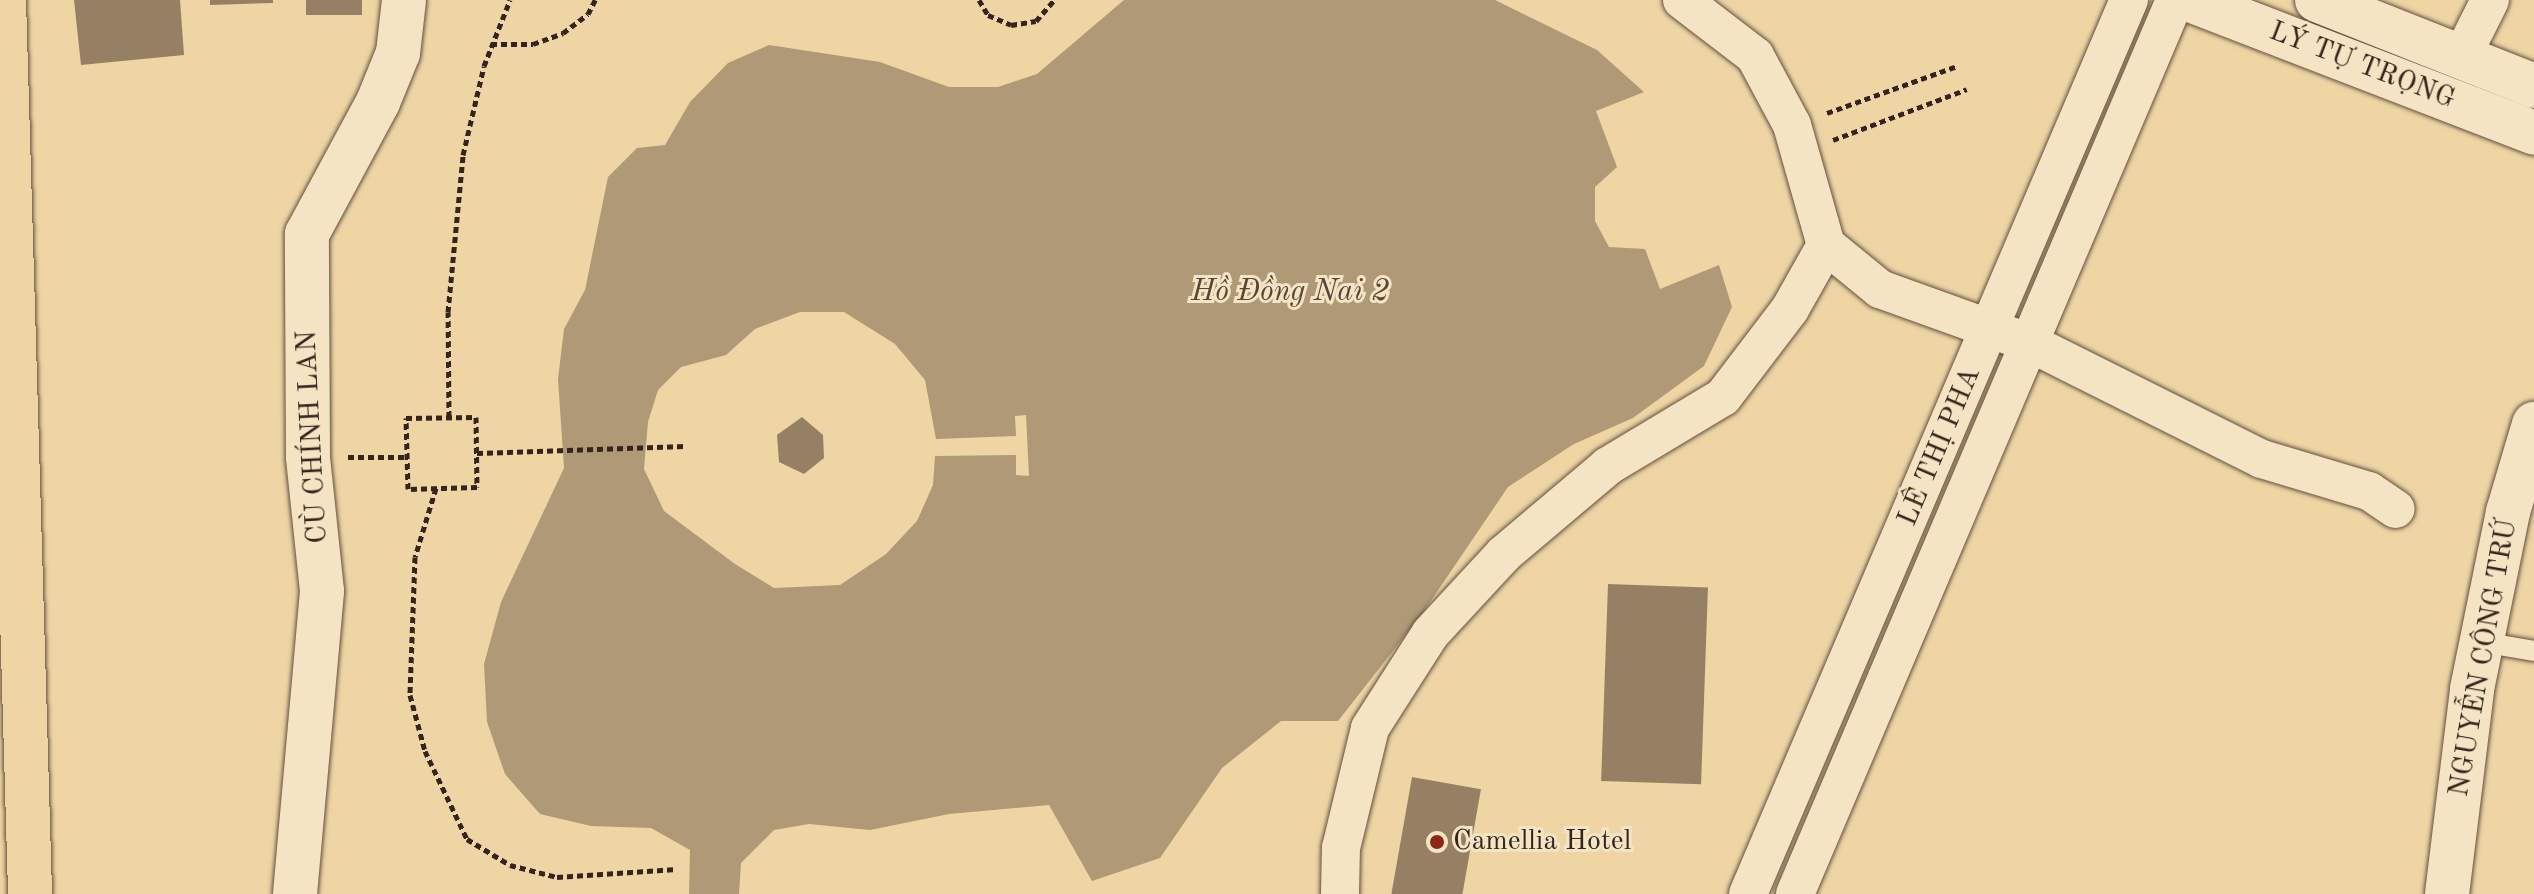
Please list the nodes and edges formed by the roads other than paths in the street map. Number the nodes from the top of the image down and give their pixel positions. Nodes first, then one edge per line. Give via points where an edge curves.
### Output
1 (4, 0) edge
2 (404, 0) edge
3 (1682, 0) edge
4 (2129, 0) edge
5 (2175, 0) edge
6 (2190, 0) edge
7 (2317, 0) edge
8 (2490, 0) edge
9 (2461, 58) junction
10 (2534, 86) edge
11 (2534, 133) edge
12 (1826, 245) junction
13 (5, 253) edge
14 (5, 311) edge
15 (1989, 330) junction
16 (2030, 343) junction
17 (2534, 424) edge
18 (2396, 509) dead end
19 (2482, 642) junction
20 (2534, 651) edge
21 (11, 660) edge
22 (30, 894) edge
23 (295, 894) edge
24 (1340, 894) edge
25 (1748, 894) edge
26 (1795, 894) edge
27 (2447, 894) edge

1 - 13 highway
2 - 23 street, CÙ CHÍNH LAN via 398,53 378,102 307,234 308,457 322,591
3 - 12 street via 1755,56 1796,139
4 - 15 street, LÊ THỊ PHA
5 - 16 street
6 - 11 street, LÝ TỰ TRỌNG
7 - 9 street, LÝ TỰ TRỌNG
8 - 9 street
9 - 10 street, LÝ TỰ TRỌNG
12 - 15 street via 1880,289
12 - 24 street via 1790,309 1723,397 1608,466 1504,554 1430,634 1370,728 1341,848
13 - 14 highway
14 - 21 highway
15 - 16 street
15 - 25 street, LÊ THỊ PHA
16 - 18 street via 2262,459 2369,491
16 - 26 street
17 - 19 street, NGUYỄN CÔNG TRỨ via 2508,512
19 - 20 lane
19 - 27 street, NGUYỄN CÔNG TRỨ
21 - 22 highway

